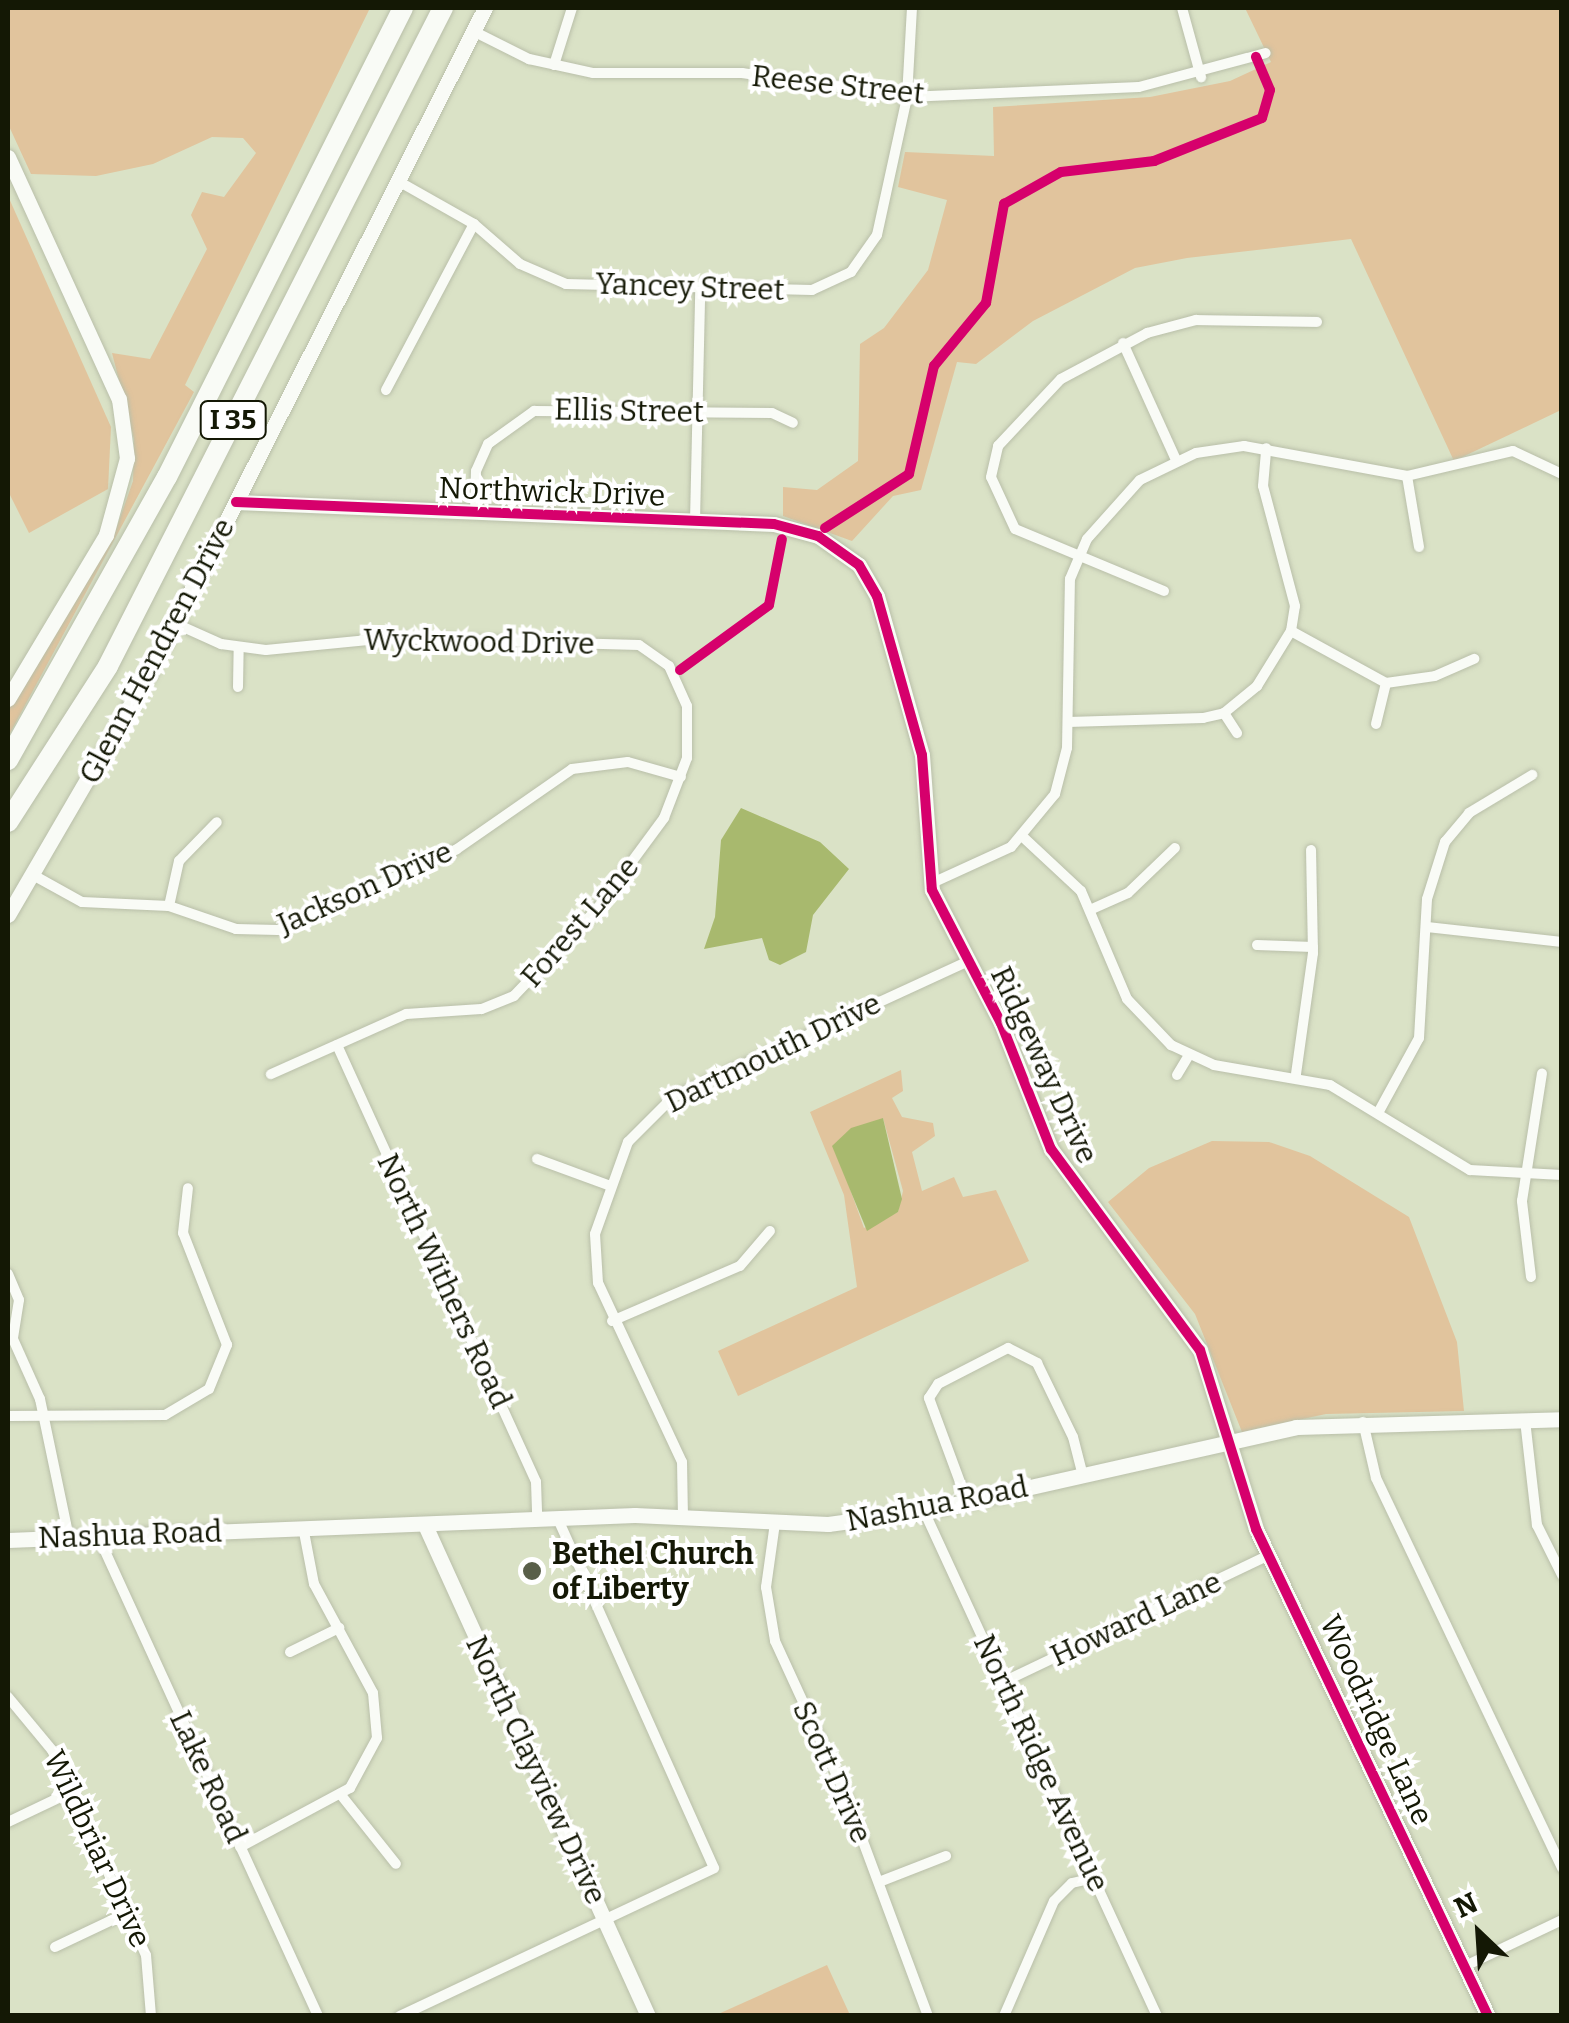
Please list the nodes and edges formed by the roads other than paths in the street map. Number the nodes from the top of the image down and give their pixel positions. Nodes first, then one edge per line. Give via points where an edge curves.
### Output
1 (403, 8) edge
2 (442, 8) edge
3 (485, 8) edge
4 (572, 8) edge
5 (912, 8) edge
6 (1182, 8) edge
7 (472, 31) junction
8 (1266, 53) dead end
9 (554, 66) junction
10 (1201, 77) junction
11 (908, 97) junction
12 (8, 158) edge
13 (398, 181) junction
14 (474, 224) junction
15 (700, 292) junction
16 (1317, 322) dead end
17 (1123, 344) junction
18 (386, 390) dead end
19 (697, 412) junction
20 (794, 422) dead end
21 (1266, 448) junction
22 (1176, 460) junction
23 (1562, 474) edge
24 (1407, 476) junction
25 (236, 502) junction
26 (474, 515) junction
27 (695, 522) junction
28 (806, 531) joint
29 (1420, 547) dead end
30 (1077, 558) junction
31 (1164, 591) dead end
32 (172, 622) junction
33 (1291, 630) junction
34 (240, 648) junction
35 (1474, 659) dead end
36 (1386, 683) junction
37 (238, 686) dead end
38 (8, 699) edge
39 (1224, 713) junction
40 (1068, 722) junction
41 (1376, 724) dead end
42 (1237, 733) dead end
43 (8, 760) edge
44 (1532, 775) dead end
45 (681, 778) junction
46 (8, 822) edge
47 (217, 822) dead end
48 (1023, 837) junction
49 (1175, 848) dead end
50 (1311, 850) dead end
51 (33, 876) junction
52 (929, 884) junction
53 (168, 906) junction
54 (1092, 909) junction
55 (8, 915) edge
56 (1427, 927) junction
57 (1562, 942) edge
58 (1257, 946) dead end
59 (1313, 947) junction
60 (968, 962) junction
61 (337, 1045) junction
62 (1189, 1055) junction
63 (271, 1074) dead end
64 (1296, 1074) junction
65 (1542, 1074) dead end
66 (1177, 1075) dead end
67 (1378, 1113) junction
68 (537, 1159) dead end
69 (1562, 1175) edge
70 (1524, 1176) junction
71 (608, 1184) junction
72 (188, 1188) dead end
73 (770, 1232) dead end
74 (8, 1274) edge
75 (1531, 1277) dead end
76 (612, 1322) junction
77 (8, 1416) edge
78 (41, 1416) junction
79 (1562, 1419) edge
80 (1525, 1420) junction
81 (1363, 1422) junction
82 (1226, 1443) junction
83 (1082, 1476) junction
84 (967, 1501) junction
85 (924, 1511) junction
86 (558, 1518) junction
87 (683, 1518) junction
88 (537, 1520) junction
89 (775, 1523) junction
90 (424, 1525) junction
91 (302, 1528) junction
92 (70, 1538) junction
93 (100, 1538) junction
94 (8, 1540) edge
95 (1270, 1555) junction
96 (1562, 1575) edge
97 (338, 1628) junction
98 (290, 1652) dead end
99 (1003, 1682) junction
100 (8, 1696) edge
101 (71, 1792) junction
102 (341, 1795) junction
103 (8, 1822) edge
104 (240, 1848) junction
105 (946, 1856) dead end
106 (396, 1864) dead end
107 (1562, 1868) edge
108 (1094, 1878) junction
109 (879, 1882) junction
110 (127, 1914) junction
111 (604, 1919) junction
112 (1562, 1920) edge
113 (55, 1947) dead end
114 (1465, 1966) junction
115 (152, 2016) edge
116 (318, 2016) edge
117 (400, 2016) edge
118 (648, 2016) edge
119 (928, 2016) edge
120 (1004, 2016) edge
121 (1157, 2016) edge
122 (1488, 2016) edge

1 - 43 highway, I 35 via 167,476
2 - 46 highway, I 35 via 108,666
3 - 7 street, Glenn Hendren Drive
4 - 9 street
5 - 11 street, Yancey Street
6 - 10 street
7 - 9 street, Reese Street
7 - 13 street, Glenn Hendren Drive
8 - 10 street, Reese Street
9 - 11 street, Reese Street via 593,74 742,74
10 - 11 street, Reese Street via 1139,88
11 - 15 street, Yancey Street via 877,236 851,272 812,290
12 - 38 street via 119,399 128,458 106,535
13 - 14 street, Yancey Street
13 - 25 street, Glenn Hendren Drive
14 - 15 street, Yancey Street via 520,264 566,284
14 - 18 street
15 - 19 street
16 - 17 street via 1196,320
17 - 22 street
17 - 30 street via 1029,406 998,446 993,467 1007,520
19 - 20 street, Ellis Street via 772,413
19 - 26 street, Ellis Street via 549,409 520,416 480,458
19 - 27 street
21 - 22 street via 1217,448
21 - 24 street
21 - 33 street via 1263,486 1295,590
22 - 30 street via 1119,498
23 - 24 street via 1513,451
24 - 29 street
25 - 26 street, Northwick Drive
25 - 32 street, Glenn Hendren Drive
26 - 27 street, Northwick Drive
27 - 28 street, Northwick Drive
28 - 52 street, Ridgeway Drive via 851,557 877,596 922,755
30 - 31 street
30 - 40 street via 1064,622
32 - 34 street, Wyckwood Drive
32 - 51 street, Glenn Hendren Drive
33 - 36 street
33 - 39 street via 1258,686
34 - 37 street
34 - 45 street, Wyckwood Drive via 424,637 640,645 668,666 684,692 690,739
35 - 36 street via 1434,676
36 - 41 street
39 - 40 street
39 - 42 street
40 - 48 street via 1056,794
44 - 56 street via 1452,831 1429,886
45 - 53 street, Jackson Drive via 628,762 572,769 457,849 278,930 236,930
45 - 61 street, Forest Lane via 622,879 514,996 481,1009 412,1012
47 - 53 street via 180,861
48 - 52 street
48 - 54 street
49 - 54 street via 1128,893
50 - 59 street
51 - 53 street, Jackson Drive via 82,902
51 - 55 street, Glenn Hendren Drive
52 - 60 street, Ridgeway Drive
54 - 62 street via 1127,999
56 - 57 street via 1512,930
56 - 67 street via 1419,1038
58 - 59 street
59 - 64 street
60 - 71 street, Dartmouth Drive via 673,1096 641,1124
60 - 82 street, Ridgeway Drive via 1051,1149 1200,1350
61 - 63 street, Forest Lane
61 - 88 street, North Withers Road via 536,1482
62 - 64 street via 1229,1068
62 - 66 street
64 - 67 street
65 - 70 street
67 - 70 street via 1454,1165
68 - 71 street
69 - 70 street
70 - 75 street
71 - 76 street, Dartmouth Drive via 595,1261
72 - 78 street via 183,1233 227,1345 199,1398 140,1416
73 - 76 street via 740,1266
74 - 78 street via 19,1300 13,1339
76 - 87 street, Dartmouth Drive via 682,1462
77 - 78 street
78 - 92 street
79 - 80 street, Nashua Road
80 - 81 street, Nashua Road
80 - 96 street via 1537,1525
81 - 82 street, Nashua Road
81 - 107 street via 1376,1478
82 - 83 street, Nashua Road
82 - 95 street, Woodridge Lane
83 - 84 street, Nashua Road
83 - 84 street via 1073,1436 1037,1364 1008,1348 938,1384 929,1398
84 - 85 street, Nashua Road
85 - 89 street, Nashua Road
85 - 99 street, North Ridge Avenue
86 - 87 street, Nashua Road
86 - 88 street, Nashua Road
86 - 111 street via 714,1868
87 - 89 street, Nashua Road
88 - 90 street, Nashua Road
89 - 109 street, Scott Drive via 766,1587 775,1640
90 - 91 street, Nashua Road
90 - 111 street, North Clayview Drive
91 - 93 street, Nashua Road
91 - 97 street via 314,1584
92 - 93 street, Nashua Road
92 - 94 street, Nashua Road
93 - 104 street, Lake Road
95 - 99 street, Howard Lane
95 - 114 street, Woodridge Lane
97 - 98 street
97 - 102 street via 368,1680 378,1726 370,1760
99 - 108 street, North Ridge Avenue
100 - 101 street, Wildbriar Drive via 44,1736
101 - 103 street
101 - 110 street, Wildbriar Drive
102 - 104 street
102 - 106 street
104 - 116 street, Lake Road
105 - 109 street
108 - 120 street via 1072,1883 1054,1900
108 - 121 street, North Ridge Avenue
109 - 119 street, Scott Drive
110 - 113 street
110 - 115 street, Wildbriar Drive via 150,1966
111 - 117 street
111 - 118 street, North Clayview Drive
112 - 114 street
114 - 122 street, Woodridge Lane

